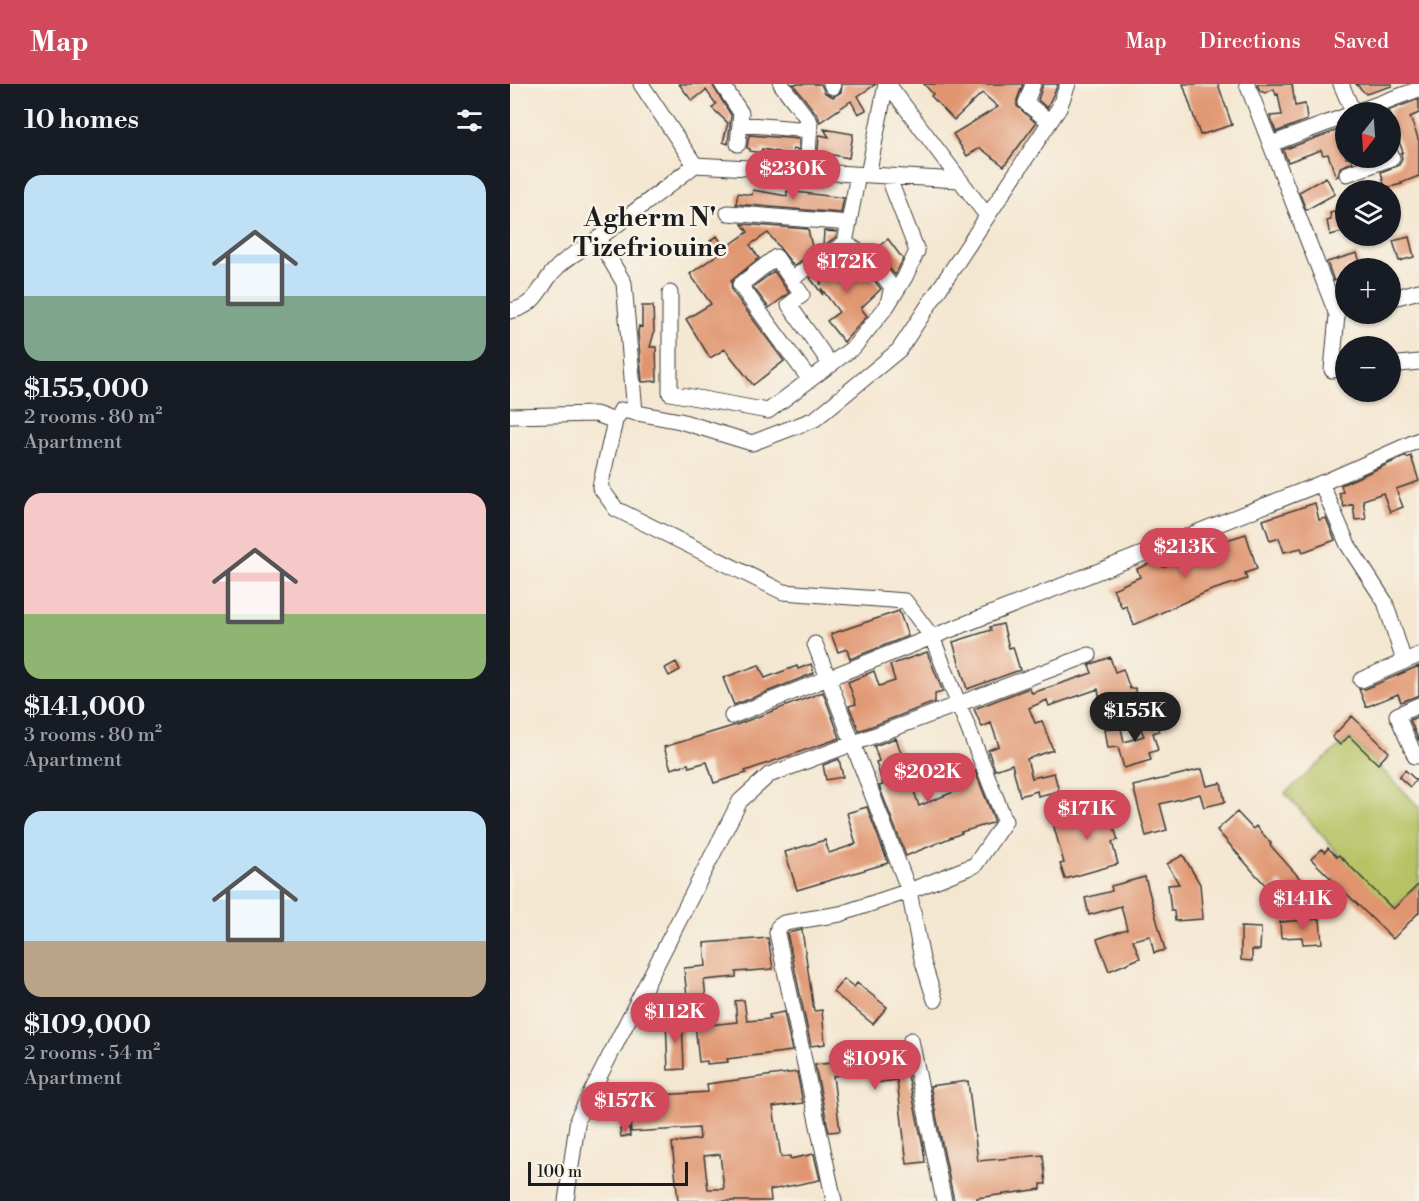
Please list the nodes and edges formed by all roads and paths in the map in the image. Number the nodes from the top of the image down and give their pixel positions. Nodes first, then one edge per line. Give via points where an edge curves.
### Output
1 (641, 84) edge
2 (722, 84) edge
3 (781, 84) edge
4 (887, 84) edge
5 (1033, 84) edge
6 (1068, 84) edge
7 (1247, 84) edge
8 (1341, 84) edge
9 (1419, 89) edge
10 (1350, 102) edge
11 (1390, 102) edge
12 (1335, 120) edge
13 (1050, 122) junction
14 (740, 124) junction
15 (809, 130) junction
16 (738, 144) dead end
17 (1271, 144) junction
18 (695, 165) junction
19 (1364, 168) edge
20 (807, 172) junction
21 (1347, 174) dead end
22 (863, 175) junction
23 (888, 176) junction
24 (959, 180) junction
25 (728, 213) dead end
26 (987, 216) junction
27 (849, 223) junction
28 (598, 239) junction
29 (845, 243) junction
30 (791, 279) junction
31 (1419, 291) edge
32 (670, 293) dead end
33 (1401, 296) edge
34 (1335, 299) edge
35 (887, 306) junction
36 (510, 311) edge
37 (1335, 351) edge
38 (1419, 362) edge
39 (1401, 363) edge
40 (831, 365) junction
41 (1335, 370) edge
42 (810, 380) junction
43 (635, 412) junction
44 (510, 416) edge
45 (615, 422) junction
46 (1419, 440) edge
47 (1321, 483) junction
48 (932, 637) junction
49 (815, 644) dead end
50 (1089, 655) dead end
51 (1419, 655) edge
52 (1404, 661) junction
53 (828, 678) junction
54 (1361, 680) dead end
55 (959, 704) junction
56 (1419, 705) edge
57 (732, 716) dead end
58 (853, 744) junction
59 (1418, 758) edge
60 (909, 891) junction
61 (935, 1000) dead end
62 (912, 1040) dead end
63 (566, 1201) edge
64 (834, 1201) edge
65 (944, 1201) edge

1 - 18 street
2 - 14 street via 741,113
3 - 15 street via 810,122
4 - 22 street
4 - 24 street
5 - 13 street via 1026,103
6 - 13 street
7 - 17 street
8 - 10 street
9 - 11 street
12 - 17 street
13 - 26 street
14 - 15 street
14 - 16 street
15 - 20 street
17 - 34 street
18 - 20 street
18 - 28 street
19 - 21 street
20 - 22 street
22 - 23 street
22 - 27 street
23 - 24 street
23 - 35 street via 917,251
24 - 26 street
25 - 27 street
26 - 43 street via 899,350 815,419 752,443
27 - 29 street
28 - 36 street via 565,260 527,306
28 - 43 street via 624,283
29 - 30 street
29 - 35 street via 867,256 892,287
30 - 40 street via 802,295 789,304
30 - 42 street via 776,257 740,285
31 - 33 street
32 - 42 street via 670,393 768,411
35 - 40 street via 854,347
37 - 41 street via 1332,370
38 - 39 street
40 - 42 street
43 - 45 street via 621,410
44 - 45 street via 596,414
45 - 48 street via 600,487 616,509 783,592 905,601
46 - 47 street
47 - 48 street
47 - 52 street via 1348,545 1385,602
48 - 53 street
48 - 55 street
49 - 53 street
50 - 55 street
51 - 52 street
52 - 54 street
53 - 57 street
53 - 58 street
55 - 58 street
55 - 60 street via 1005,821 975,865
56 - 59 street via 1397,715
58 - 60 street
58 - 63 street via 769,775 740,801 578,1118
60 - 61 street via 922,959
60 - 64 street via 840,914 784,922 777,930
62 - 65 street

